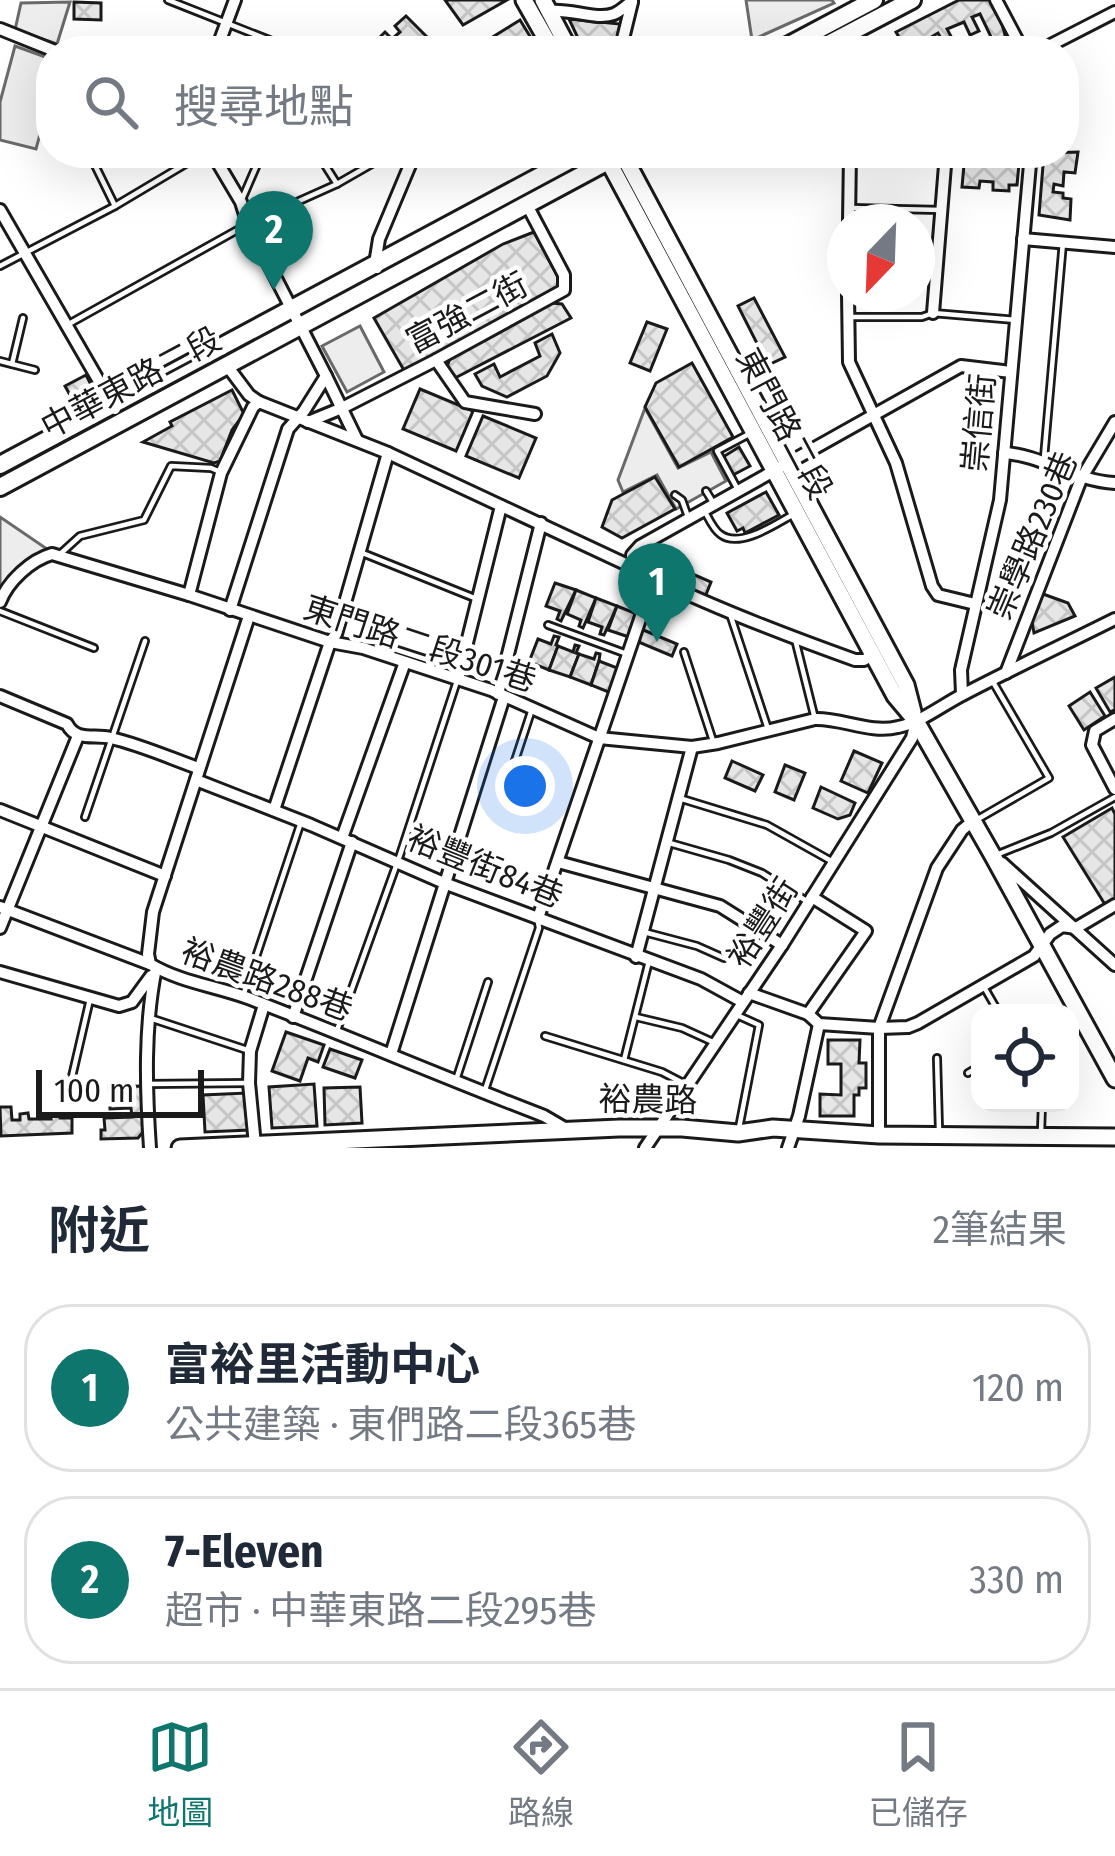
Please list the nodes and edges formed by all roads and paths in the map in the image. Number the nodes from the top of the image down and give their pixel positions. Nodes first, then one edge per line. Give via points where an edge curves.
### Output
1 (168, 0) edge
2 (235, 0) edge
3 (524, 0) edge
4 (874, 0) edge
5 (913, 0) edge
6 (996, 0) edge
7 (632, 1) edge
8 (546, 6) edge
9 (1115, 12) edge
10 (226, 23) junction
11 (0, 29) edge
12 (221, 36) edge
13 (259, 36) edge
14 (544, 36) edge
15 (562, 36) edge
16 (624, 36) edge
17 (806, 36) edge
18 (845, 36) edge
19 (1015, 36) edge
20 (1068, 36) edge
21 (36, 43) edge
22 (96, 168) edge
23 (182, 168) edge
24 (218, 168) edge
25 (256, 168) edge
26 (327, 168) edge
27 (365, 168) edge
28 (409, 168) edge
29 (558, 168) edge
30 (592, 168) edge
31 (622, 168) edge
32 (622, 168) edge
33 (850, 168) edge
34 (945, 168) edge
35 (1030, 168) edge
36 (337, 184) junction
37 (241, 202) junction
38 (849, 204) edge
39 (527, 205) junction
40 (115, 206) junction
41 (0, 210) edge
42 (935, 210) edge
43 (941, 210) junction
44 (248, 224) junction
45 (1024, 239) junction
46 (1063, 242) junction
47 (1115, 247) edge
48 (25, 254) junction
49 (0, 266) edge
50 (380, 273) junction
51 (292, 307) junction
52 (848, 312) edge
53 (933, 313) junction
54 (848, 316) junction
55 (23, 318) dead end
56 (1016, 320) junction
57 (67, 325) junction
58 (301, 327) junction
59 (436, 360) junction
60 (0, 361) edge
61 (12, 364) junction
62 (227, 367) junction
63 (35, 370) dead end
64 (1011, 371) junction
65 (326, 376) junction
66 (259, 402) junction
67 (112, 403) junction
68 (342, 408) junction
69 (535, 414) dead end
70 (874, 416) junction
71 (303, 420) junction
72 (123, 422) junction
73 (1115, 422) edge
74 (754, 431) junction
75 (357, 440) junction
76 (388, 453) junction
77 (1004, 453) junction
78 (1043, 464) junction
79 (0, 465) edge
80 (782, 466) junction
81 (221, 473) junction
82 (1082, 479) junction
83 (1115, 483) edge
84 (0, 487) edge
85 (706, 491) dead end
86 (738, 491) junction
87 (502, 506) junction
88 (709, 507) junction
89 (797, 512) junction
90 (542, 523) junction
91 (358, 551) junction
92 (58, 556) junction
93 (632, 567) junction
94 (649, 576) junction
95 (189, 595) junction
96 (477, 599) junction
97 (975, 604) junction
98 (0, 606) edge
99 (230, 610) junction
100 (730, 614) junction
101 (249, 616) junction
102 (1115, 619) edge
103 (548, 625) dead end
104 (796, 640) junction
105 (145, 641) dead end
106 (330, 643) junction
107 (94, 647) dead end
108 (684, 652) dead end
109 (627, 654) junction
110 (873, 655) junction
111 (405, 662) junction
112 (1006, 674) junction
113 (458, 680) junction
114 (992, 680) junction
115 (962, 694) junction
116 (0, 696) edge
117 (501, 696) junction
118 (532, 709) junction
119 (815, 719) junction
120 (1115, 719) edge
121 (916, 721) junction
122 (769, 731) junction
123 (78, 736) junction
124 (114, 739) junction
125 (598, 739) junction
126 (714, 744) junction
127 (692, 747) junction
128 (197, 774) junction
129 (1115, 793) edge
130 (678, 798) junction
131 (536, 805) dead end
132 (274, 810) junction
133 (0, 811) edge
134 (85, 817) dead end
135 (302, 821) junction
136 (973, 821) junction
137 (40, 826) junction
138 (347, 840) junction
139 (666, 842) junction
140 (993, 856) junction
141 (396, 861) junction
142 (558, 862) junction
143 (833, 862) junction
144 (165, 876) junction
145 (444, 883) junction
146 (653, 888) junction
147 (810, 899) junction
148 (1115, 905) edge
149 (4, 908) edge
150 (538, 918) junction
151 (0, 928) edge
152 (1076, 928) junction
153 (643, 932) junction
154 (782, 945) junction
155 (1042, 947) junction
156 (724, 958) dead end
157 (643, 959) junction
158 (1115, 965) edge
159 (153, 966) junction
160 (0, 972) edge
161 (488, 982) dead end
162 (984, 986) junction
163 (243, 996) junction
164 (746, 998) junction
165 (91, 999) junction
166 (994, 1004) edge
167 (264, 1005) junction
168 (734, 1014) junction
169 (808, 1014) junction
170 (293, 1016) junction
171 (635, 1017) junction
172 (149, 1018) junction
173 (819, 1024) junction
174 (878, 1028) junction
175 (336, 1033) junction
176 (544, 1036) dead end
177 (716, 1043) junction
178 (250, 1051) junction
179 (391, 1054) junction
180 (937, 1058) dead end
181 (624, 1061) junction
182 (971, 1071) edge
183 (968, 1073) dead end
184 (1115, 1079) edge
185 (71, 1082) dead end
186 (455, 1082) junction
187 (249, 1083) junction
188 (147, 1084) junction
189 (687, 1085) junction
190 (484, 1093) junction
191 (1042, 1112) edge
192 (658, 1128) junction
193 (568, 1130) junction
194 (794, 1130) junction
195 (738, 1133) junction
196 (880, 1135) junction
197 (939, 1136) junction
198 (1041, 1137) junction
199 (480, 1141) edge
200 (1110, 1141) edge
201 (377, 1143) edge
202 (255, 1145) junction
203 (150, 1148) edge
204 (180, 1148) edge
205 (645, 1148) edge
206 (788, 1148) edge

1 - 10 lane
2 - 10 street
3 - 14 main road
4 - 17 main road
5 - 18 main road
6 - 19 street
7 - 8 street via 611,16
7 - 16 street
8 - 15 main road
9 - 20 street
10 - 12 street
10 - 13 lane
11 - 21 street
22 - 40 lane
23 - 40 lane
24 - 37 street
25 - 37 lane
26 - 36 lane
27 - 36 lane
28 - 50 street via 379,239
29 - 50 main road, 中華東路二段
30 - 39 main road, 中華東路二段
31 - 74 main road, 東門路二段
32 - 80 main road, 東門路二段
33 - 38 street
34 - 43 street
35 - 45 street, 崇信街
36 - 44 lane
37 - 44 street
39 - 50 main road, 中華東路二段
39 - 59 street, 富強二街 via 564,290
40 - 48 lane
41 - 48 street
42 - 43 lane
43 - 53 street
44 - 51 street
44 - 57 lane
45 - 46 street
45 - 56 street, 崇信街
46 - 47 street
46 - 78 lane
48 - 49 lane
48 - 57 street
50 - 51 main road, 中華東路二段
50 - 58 main road, 中華東路二段
51 - 58 street
51 - 67 main road, 中華東路二段
52 - 54 street
53 - 54 lane
53 - 56 lane
54 - 70 street via 849,362
55 - 61 lane
56 - 64 street, 崇信街
57 - 67 street
58 - 62 main road, 中華東路二段
58 - 65 street
59 - 68 street, 富強二街
59 - 69 street via 465,402
60 - 61 lane
61 - 63 lane
62 - 66 street
62 - 72 main road, 中華東路二段
64 - 70 street via 961,366
64 - 77 street, 崇信街
65 - 68 street
65 - 71 street
66 - 71 street
66 - 81 street
67 - 72 street
67 - 79 main road, 中華東路二段
68 - 71 street, 富強二街
68 - 75 street
70 - 80 street
70 - 97 street via 932,586
71 - 75 street
71 - 99 street via 288,429
72 - 84 main road, 中華東路二段
73 - 82 street, 崇學路230巷
74 - 80 main road, 東門路二段
74 - 86 lane via 717,451
75 - 76 street
76 - 87 street
76 - 91 street
77 - 78 street
77 - 97 street, 崇信街
78 - 82 street
80 - 86 street
80 - 89 main road, 東門路二段
80 - 121 main road, 東門路二段 via 906,685
81 - 92 lane via 171,466 144,520 80,536
81 - 95 street
82 - 83 street
82 - 112 street, 崇學路230巷
85 - 88 lane
86 - 88 street
87 - 90 street
87 - 96 street
88 - 89 lane via 718,533 733,540
88 - 93 street via 640,546
89 - 110 main road, 東門路二段
90 - 93 street
90 - 117 street
91 - 96 lane
91 - 106 street
92 - 95 street, 東門路二段301巷
92 - 98 street via 38,558 4,591
93 - 94 street
94 - 100 street
94 - 109 street
95 - 99 street, 東門路二段301巷
96 - 113 street
97 - 115 street, 崇信街
98 - 107 lane
99 - 101 street, 東門路二段301巷
100 - 104 street
100 - 122 lane
101 - 106 street, 東門路二段301巷
101 - 128 street, 裕農路288巷
102 - 112 street
103 - 109 lane
104 - 110 street via 855,660
104 - 119 lane
105 - 124 lane
106 - 111 street, 東門路二段301巷
106 - 132 street
108 - 126 lane
109 - 125 street
110 - 121 main road, 東門路二段
111 - 113 street, 東門路二段301巷
111 - 138 street
112 - 114 street
113 - 117 street, 東門路二段301巷
113 - 141 lane
114 - 115 street
114 - 136 lane via 1049,778
115 - 121 street
116 - 123 street
117 - 118 street, 東門路二段301巷
117 - 145 street
118 - 125 street, 東門路二段301巷
118 - 131 lane via 504,794
119 - 121 street, 東門路二段301巷 via 894,729
119 - 122 street, 東門路二段301巷
120 - 129 street via 1095,731 1092,745
121 - 136 main road, 東門路二段
121 - 143 street, 裕豐街
122 - 126 street, 東門路二段301巷
123 - 124 street, 裕豐街84巷
123 - 137 street
124 - 128 street, 裕豐街84巷
124 - 134 lane
125 - 127 street, 東門路二段301巷
125 - 142 street
126 - 127 street, 東門路二段301巷
127 - 130 street
128 - 132 street, 裕豐街84巷
128 - 144 street, 裕農路288巷
129 - 140 lane
130 - 139 street
130 - 143 lane via 766,825
132 - 135 street, 裕豐街84巷
133 - 137 street
135 - 138 street, 裕豐街84巷
135 - 163 lane
136 - 140 main road, 東門路二段
136 - 174 street via 937,868
137 - 144 street
137 - 149 street
138 - 141 street, 裕豐街84巷
138 - 170 street
139 - 146 street
139 - 147 lane via 762,873
140 - 152 street
140 - 155 main road, 東門路二段
141 - 145 street, 裕豐街84巷
141 - 175 lane
142 - 146 street
142 - 150 street
143 - 147 street, 裕豐街
144 - 159 street, 裕農路288巷 via 153,912
145 - 150 street, 裕豐街84巷
145 - 179 street
146 - 153 street
146 - 154 street via 719,906
147 - 154 street, 裕豐街
147 - 169 street via 866,931
148 - 152 street
149 - 151 street
149 - 159 street
150 - 157 street, 裕豐街84巷
150 - 190 lane
152 - 155 street via 1062,926
152 - 158 street
153 - 156 lane
153 - 157 street
154 - 164 street, 裕豐街
155 - 162 street
155 - 184 main road, 東門路二段
157 - 164 street, 裕豐街84巷
157 - 171 lane
159 - 163 street, 裕農路288巷
159 - 165 street via 132,1002
159 - 172 street
160 - 165 street
161 - 186 lane
162 - 166 lane
162 - 174 street via 908,1027
163 - 167 street, 裕農路288巷
164 - 168 street, 裕豐街
164 - 169 street, 裕豐街84巷
165 - 185 lane
167 - 170 street, 裕農路288巷
167 - 178 street
168 - 177 street, 裕豐街
168 - 195 lane via 759,1025
169 - 173 street
170 - 175 street, 裕農路288巷
171 - 177 lane
171 - 181 lane
172 - 178 lane
172 - 188 street
173 - 174 street
173 - 194 street
174 - 196 street
175 - 179 street, 裕農路288巷
176 - 181 lane
177 - 189 street, 裕豐街
178 - 187 street
179 - 186 street, 裕農路288巷
180 - 197 lane
181 - 189 lane
182 - 183 lane
186 - 190 street, 裕農路288巷
187 - 188 lane
187 - 202 street
188 - 203 street
189 - 192 street, 裕豐街
190 - 193 street, 裕農路288巷
191 - 198 lane
192 - 193 main road, 裕農路
192 - 195 main road, 裕農路
192 - 205 street, 裕豐街
193 - 199 main road, 裕農路
194 - 195 main road, 裕農路
194 - 196 main road, 裕農路
194 - 206 street
196 - 197 main road, 裕農路
197 - 198 main road, 裕農路
198 - 200 main road, 裕農路
199 - 201 main road, 裕農路
201 - 202 main road, 裕農路
202 - 204 main road, 裕農路

